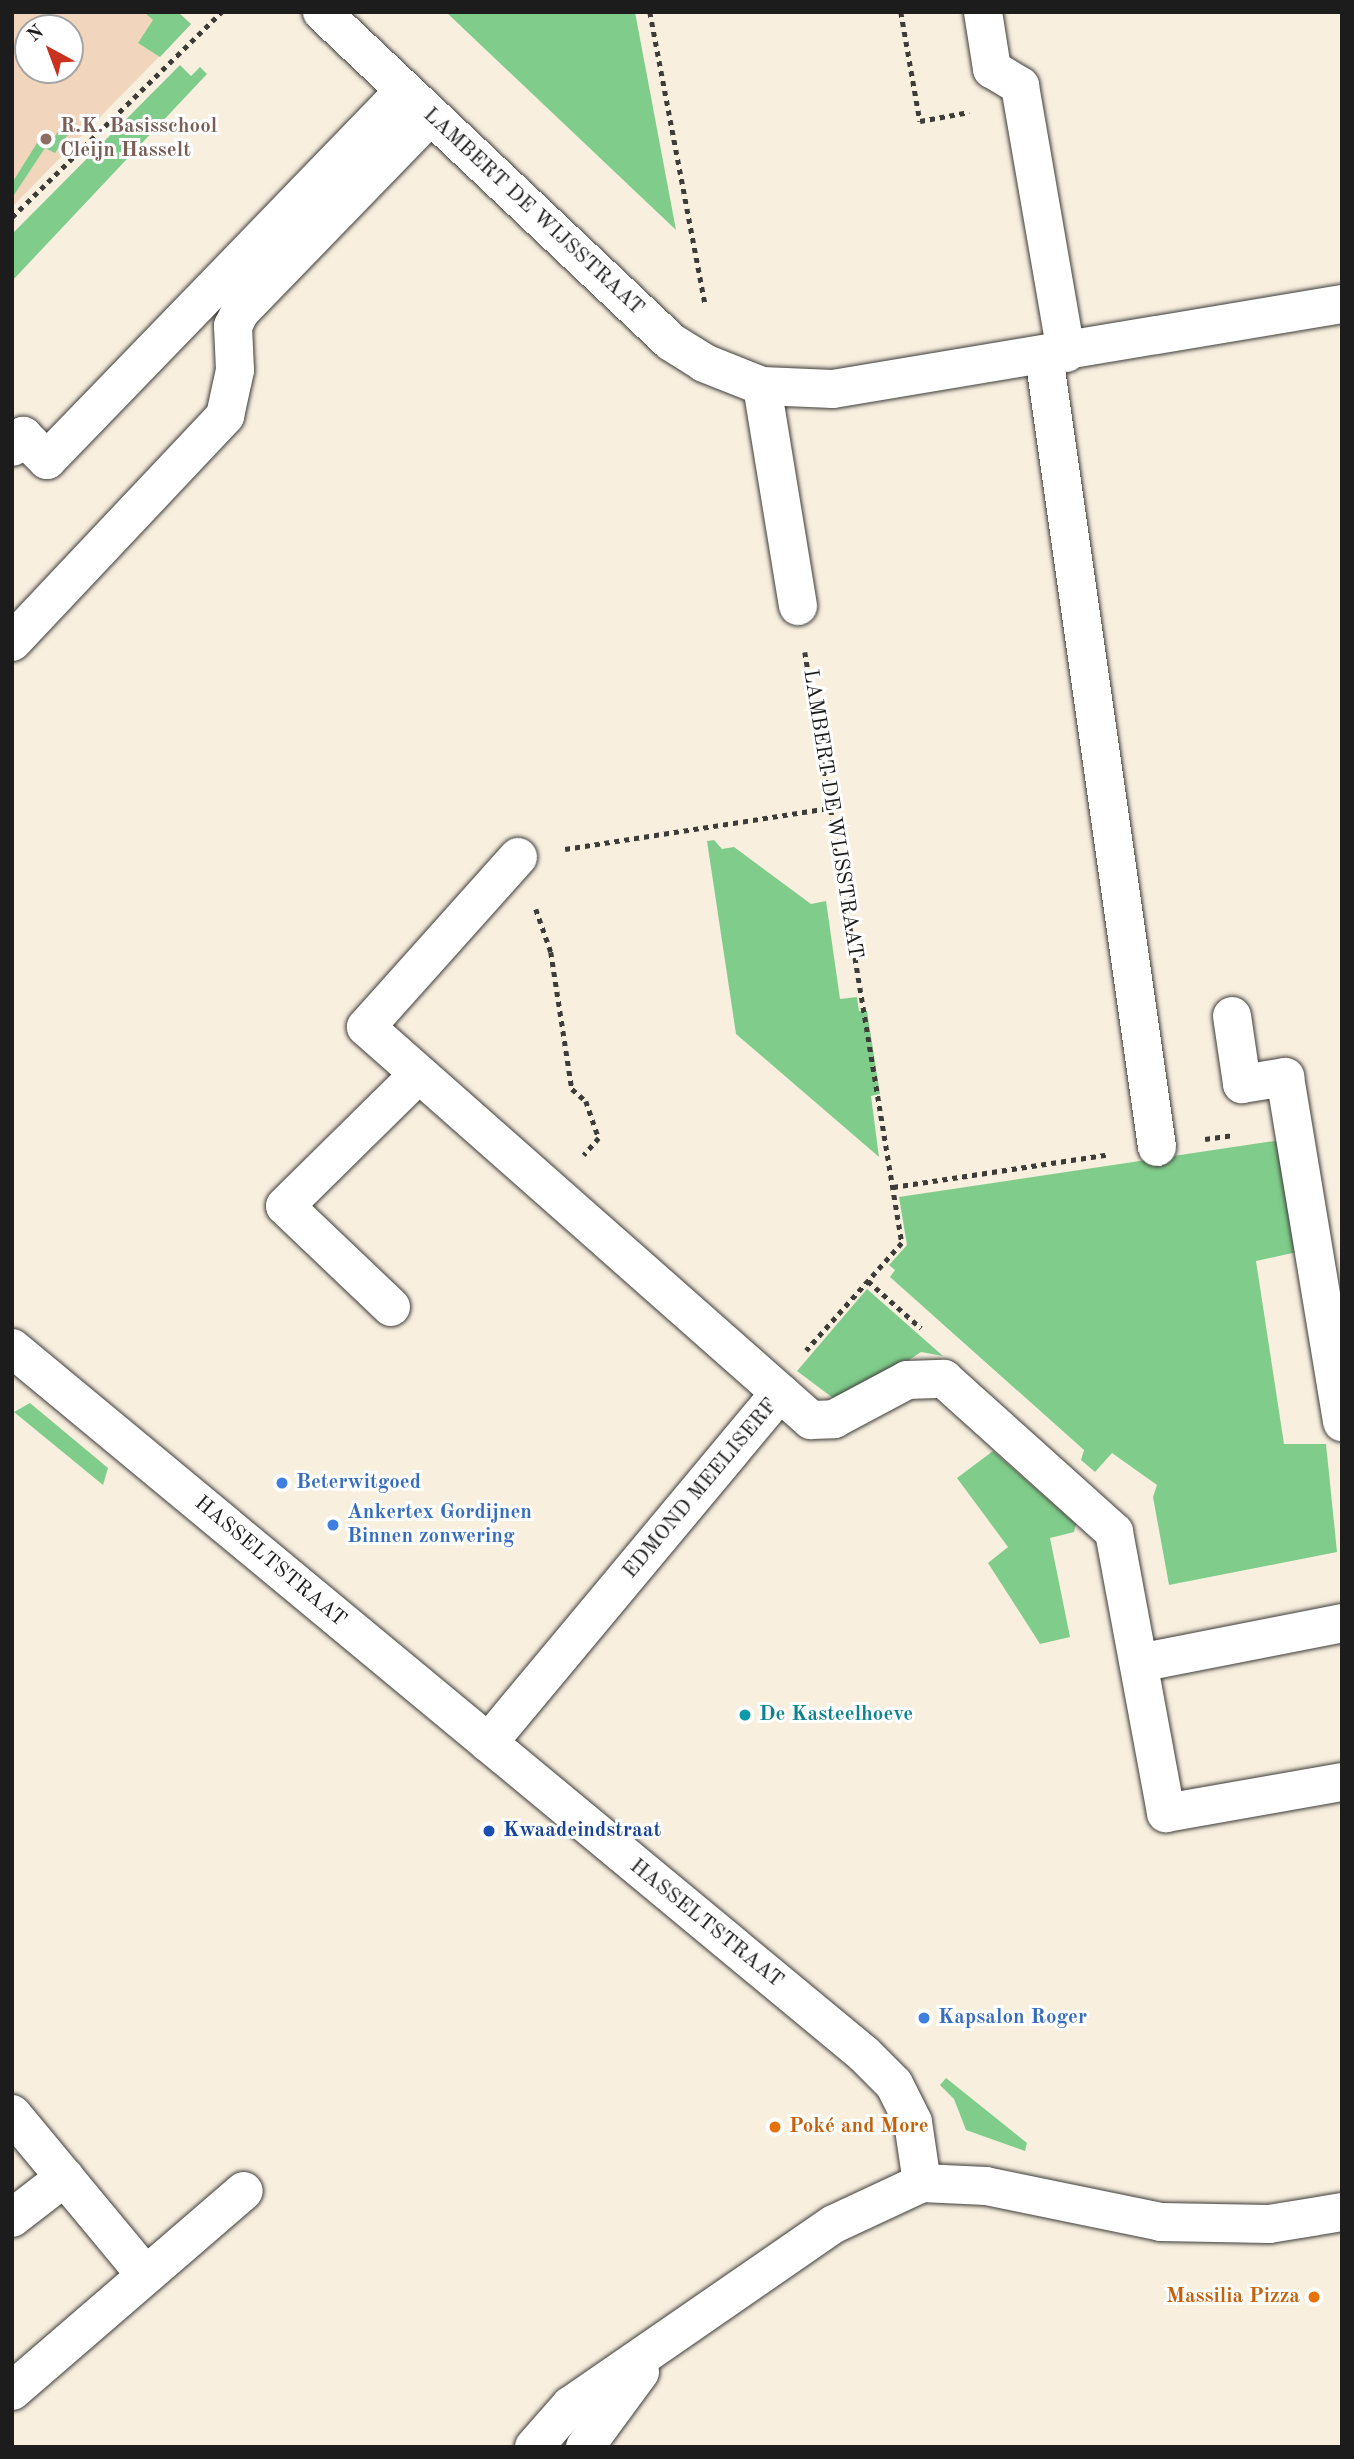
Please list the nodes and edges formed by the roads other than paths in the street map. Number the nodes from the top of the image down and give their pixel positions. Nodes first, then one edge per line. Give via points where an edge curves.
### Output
1 (322, 12) edge
2 (983, 12) edge
3 (417, 103) junction
4 (1342, 304) edge
5 (1055, 355) junction
6 (762, 386) junction
7 (12, 447) edge
8 (798, 606) road end
9 (12, 642) edge
10 (518, 857) road end
11 (1233, 1016) dead end
12 (419, 1074) junction
13 (1157, 1147) road end
14 (391, 1307) dead end
15 (12, 1348) edge
16 (777, 1391) junction
17 (1342, 1422) edge
18 (1342, 1623) edge
19 (1139, 1663) junction
20 (488, 1744) junction
21 (1342, 1782) edge
22 (12, 2114) edge
23 (65, 2177) junction
24 (922, 2183) junction
25 (244, 2192) dead end
26 (1342, 2212) edge
27 (12, 2218) edge
28 (145, 2274) junction
29 (656, 2350) junction
30 (12, 2391) edge
31 (534, 2447) edge
32 (585, 2447) edge

1 - 3 street, LAMBERT DE WIJSSTRAAT
2 - 5 street via 992,69 1020,86
3 - 6 street, LAMBERT DE WIJSSTRAAT via 671,342 704,363
3 - 7 street via 47,460 23,436
3 - 9 street via 240,312 233,326 235,370 225,416
4 - 5 street, LAMBERT DE WIJSSTRAAT
5 - 6 street, LAMBERT DE WIJSSTRAAT via 833,389
5 - 13 street
6 - 8 street
10 - 12 street via 366,1027
11 - 17 street via 1242,1084 1285,1077
12 - 14 street via 285,1206
12 - 16 street
15 - 20 street, HASSELTSTRAAT
16 - 19 street, EDMOND MEELISERF via 811,1420 834,1419 907,1380 944,1379 1114,1532
16 - 20 street, EDMOND MEELISERF
18 - 19 street
19 - 21 street, EDMOND MEELISERF via 1166,1813
20 - 24 street, HASSELTSTRAAT via 864,2054 894,2084 913,2122
22 - 23 street
23 - 27 street
23 - 28 street
24 - 26 street via 986,2186 1161,2222 1269,2224
24 - 29 street via 834,2224
25 - 28 street
28 - 30 street
29 - 31 street via 570,2406
29 - 32 street

